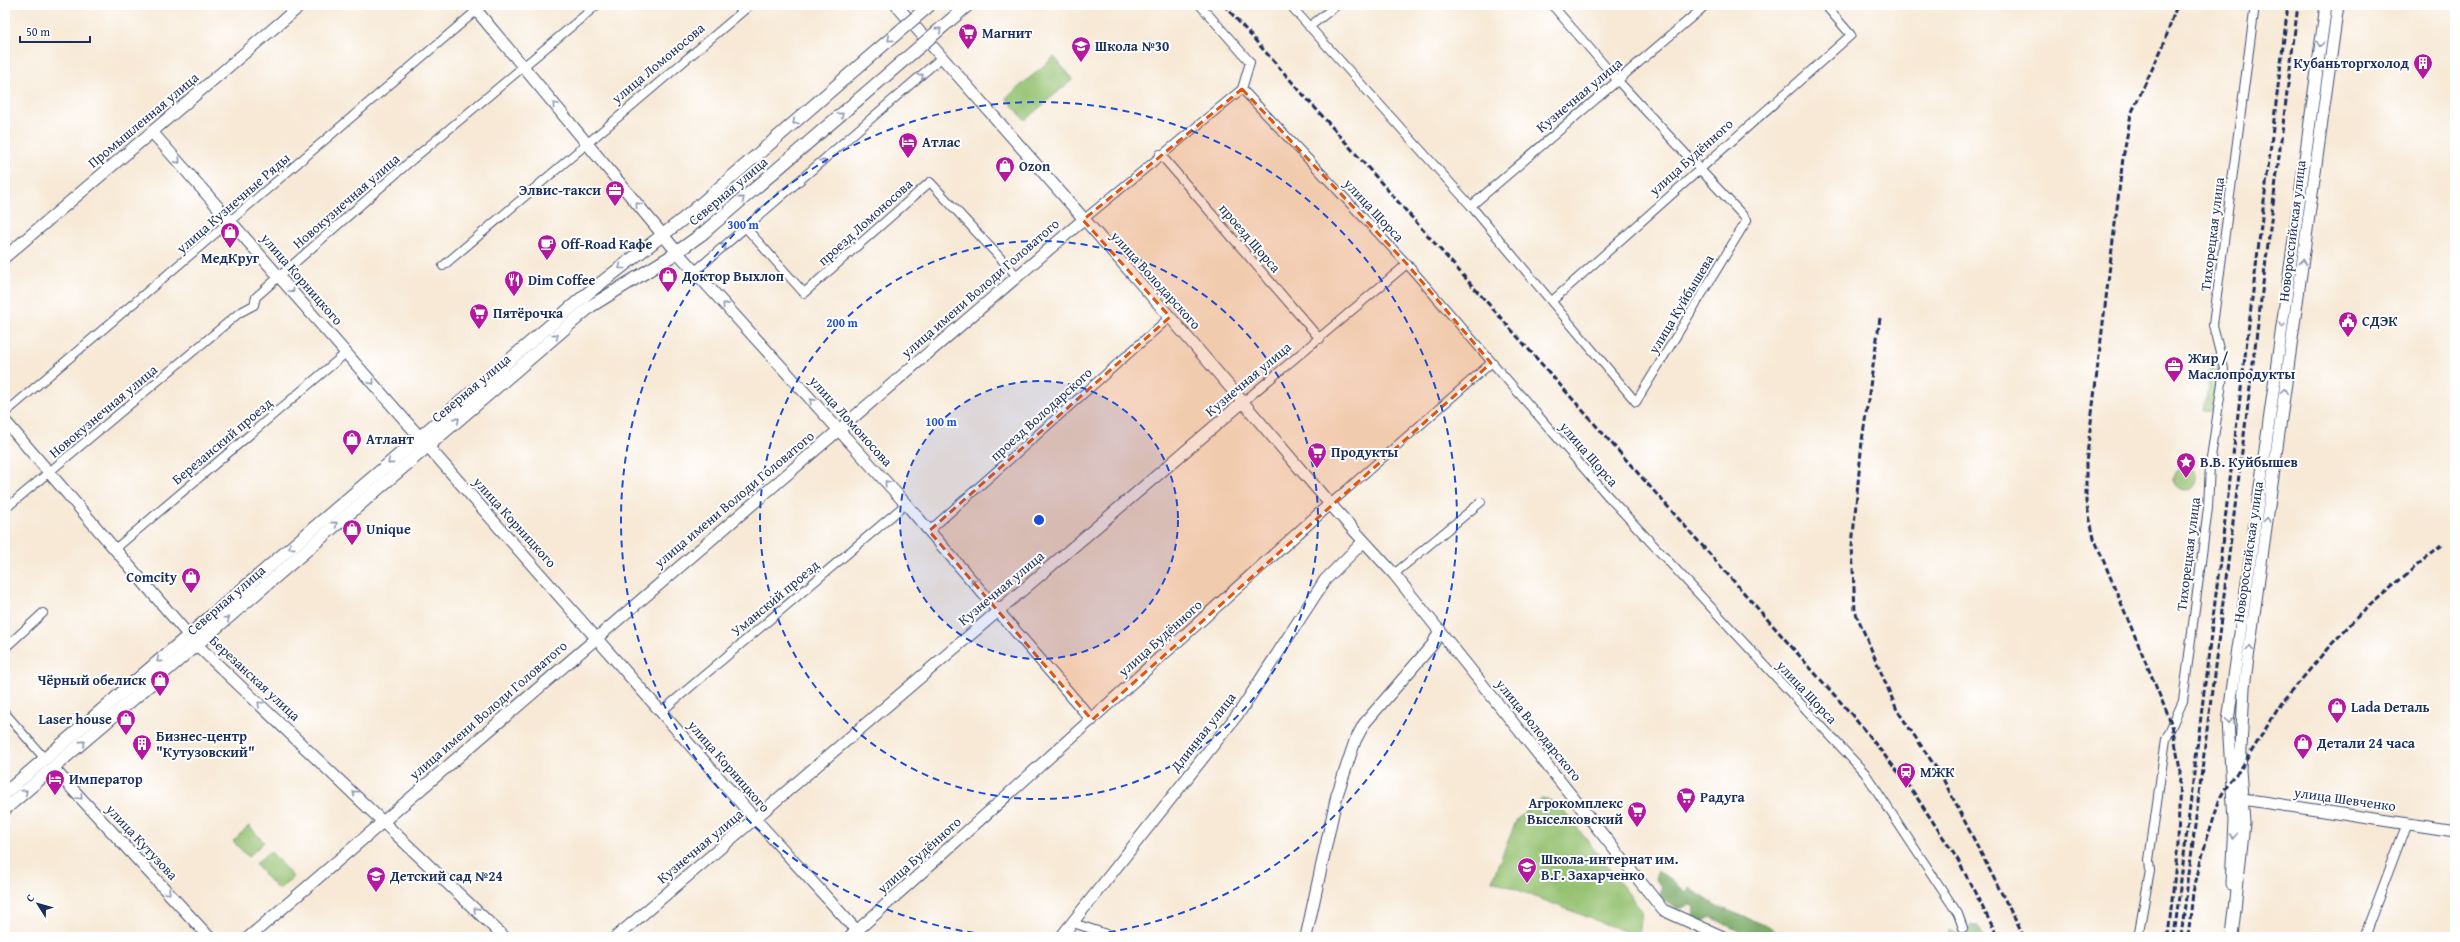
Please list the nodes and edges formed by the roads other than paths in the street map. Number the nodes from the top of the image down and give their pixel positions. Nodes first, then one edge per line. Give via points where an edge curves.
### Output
1 (301, 5) edge
2 (597, 5) edge
3 (896, 5) edge
4 (930, 5) edge
5 (968, 5) edge
6 (1200, 5) edge
7 (1290, 5) edge
8 (1337, 5) edge
9 (1552, 5) edge
10 (1692, 5) edge
11 (1706, 5) edge
12 (1825, 5) edge
13 (2255, 5) edge
14 (2326, 5) edge
15 (2338, 5) edge
16 (749, 6) edge
17 (474, 8) edge
18 (1698, 12) junction
19 (1309, 27) junction
20 (941, 58) junction
21 (524, 68) junction
22 (1619, 82) junction
23 (1242, 89) junction
24 (152, 132) junction
25 (587, 143) junction
26 (1160, 154) junction
27 (1699, 170) junction
28 (1471, 206) junction
29 (1083, 220) junction
30 (232, 221) junction
31 (746, 228) junction
32 (663, 235) junction
33 (677, 252) junction
34 (5, 258) edge
35 (1407, 264) junction
36 (444, 266) dead end
37 (694, 272) junction
38 (280, 276) junction
39 (1017, 276) junction
40 (1552, 301) junction
41 (1170, 317) junction
42 (1320, 339) junction
43 (346, 352) junction
44 (1492, 363) junction
45 (1243, 402) junction
46 (5, 413) edge
47 (5, 421) edge
48 (838, 430) junction
49 (423, 441) junction
50 (49, 474) junction
51 (1481, 502) dead end
52 (906, 504) junction
53 (1330, 504) junction
54 (5, 509) edge
55 (929, 531) junction
56 (1363, 542) junction
57 (115, 550) junction
58 (1394, 574) junction
59 (999, 610) junction
60 (43, 613) dead end
61 (1440, 630) junction
62 (188, 635) junction
63 (596, 636) junction
64 (197, 645) junction
65 (5, 648) edge
66 (662, 711) junction
67 (5, 713) edge
68 (1092, 720) junction
69 (45, 759) junction
70 (53, 768) junction
71 (5, 793) edge
72 (2232, 797) junction
73 (2243, 799) junction
74 (5, 809) edge
75 (755, 819) junction
76 (383, 820) junction
77 (2407, 823) junction
78 (2455, 831) edge
79 (1073, 923) junction
80 (1963, 928) dead end
81 (854, 934) edge
82 (209, 937) edge
83 (248, 937) edge
84 (504, 937) edge
85 (616, 937) edge
86 (1061, 937) edge
87 (1116, 937) edge
88 (1306, 937) edge
89 (1723, 937) edge
90 (2138, 937) edge
91 (2227, 937) edge
92 (2232, 937) edge
93 (2364, 937) edge

1 - 24 street, Промышленная улица
2 - 21 street, Новокузнечная улица
3 - 20 street, улица Володарского
4 -> 32 main road, Северная улица, bridge
33 -> 5 main road, Северная улица, bridge via 702,234
6 - 23 street via 1250,62
7 - 19 street
8 - 19 street
9 - 22 street
10 - 18 street
11 - 18 street, Кузнечная улица
12 - 27 street, улица Будённого via 1851,35
13 - 90 street, Тихорецкая улица via 2213,325 2224,369 2210,465 2207,516 2183,701 2166,739 2149,860 2150,871
14 -> 72 street, Новороссийская улица via 2228,722
73 -> 15 street, Новороссийская улица via 2240,770 2244,687
16 - 25 street, улица Ломоносова
17 - 21 street, улица Ломоносова
17 - 30 street, улица Кузнечные Ряды
18 - 22 street, Кузнечная улица
19 - 28 street
20 - 29 street, улица Володарского
31 -> 20 street
25 -> 21 street, улица Ломоносова
21 - 38 street, Новокузнечная улица via 406,165
22 - 27 street
22 - 28 street, Кузнечная улица
23 - 26 street, улица имени Володи Головатого
23 - 35 street, улица Щорса
24 -> 30 street, улица Корницкого
24 - 34 street, Промышленная улица
32 -> 25 street, улица Ломоносова
25 - 36 street, улица Ломоносова
26 - 29 street, улица имени Володи Головатого
26 - 42 street, проезд Щорса
27 - 40 street, улица Будённого
27 - 40 street, улица Куйбышева via 1747,220 1636,402
28 - 40 street
29 - 39 street, улица имени Володи Головатого
29 - 41 street, улица Володарского
30 - 38 street, улица Корницкого
30 - 46 street, улица Кузнечные Ряды
37 -> 31 street
31 - 39 street, проезд Ломоносова via 804,294 930,182
32 - 33 street, улица Ломоносова
32 -> 49 main road, Северная улица via 583,297
33 - 37 street, улица Ломоносова
49 -> 33 main road, Северная улица via 591,306
35 - 42 street, Кузнечная улица
35 - 44 street, улица Щорса
48 -> 37 street, улица Ломоносова
38 -> 43 street, улица Корницкого
38 - 50 street, Новокузнечная улица via 256,297 254,305 239,313
39 - 48 street, улица имени Володи Головатого
41 - 45 street, улица Володарского
41 - 55 street, проезд Володарского
42 - 45 street, Кузнечная улица
43 -> 49 street, улица Корницкого
43 - 57 street, Березанский проезд
44 - 53 street, улица Будённого
44 - 80 street, улица Щорса via 1606,494 1865,773 1958,914
45 - 53 street, улица Володарского
45 - 59 street, Кузнечная улица
47 - 50 street, Березанская улица
52 -> 48 street, улица Ломоносова
48 - 63 street, улица имени Володи Головатого
49 -> 62 main road, Северная улица
49 - 63 street, улица Корницкого
64 -> 49 main road, Северная улица
50 - 54 street, Новокузнечная улица
50 - 57 street, Березанская улица
51 - 58 street
52 - 55 street, улица Ломоносова
52 - 66 street, Уманский проезд
53 - 56 street, улица Володарского
53 - 68 street, улица Будённого
59 -> 55 street, улица Ломоносова
56 - 58 street, улица Володарского
56 - 79 street, Длинная улица via 1325,580 1241,710
57 - 62 street, Березанская улица
58 - 61 street, улица Володарского
59 - 68 street, улица Ломоносова
59 - 75 street, Кузнечная улица
60 - 65 street
61 - 88 street via 1433,644 1364,724 1355,741 1337,795
61 - 89 street, улица Володарского via 1663,910
62 - 64 street, Березанская улица
62 -> 69 main road, Северная улица
63 - 66 street, улица Корницкого
63 - 76 street, улица имени Володи Головатого
70 -> 64 main road, Северная улица
76 -> 64 street, Березанская улица
66 - 75 street, улица Корницкого
67 - 69 street
68 - 81 street, улица Будённого
69 - 71 main road, Северная улица
74 -> 70 main road, Северная улица
70 -> 82 street, улица Кутузова
72 - 73 street, улица Шевченко
72 -> 91 street, Новороссийская улица via 2234,821
73 - 77 street, улица Шевченко
73 - 92 street, Новороссийская улица via 2244,823
75 - 81 street, улица Корницкого
75 - 85 street, Кузнечная улица
76 - 83 street, улица имени Володи Головатого
84 -> 76 street, Березанская улица
77 - 78 street, улица Шевченко
77 - 93 street
79 - 86 street, Длинная улица
79 - 87 street

